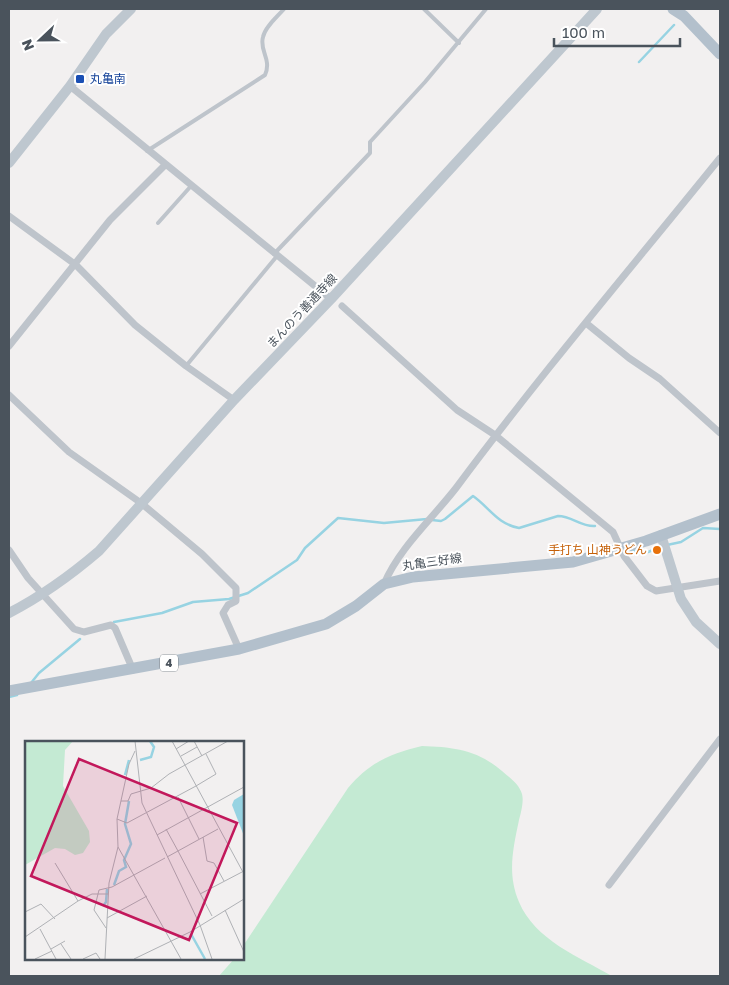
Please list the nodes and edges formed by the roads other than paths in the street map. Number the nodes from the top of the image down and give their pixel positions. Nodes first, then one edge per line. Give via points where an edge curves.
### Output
1 (131, 9) edge
2 (284, 9) edge
3 (424, 9) edge
4 (486, 9) edge
5 (597, 9) edge
6 (673, 9) edge
7 (458, 43) junction
8 (720, 54) edge
9 (70, 86) junction
10 (147, 151) junction
11 (720, 158) edge
12 (9, 163) edge
13 (165, 165) junction
14 (190, 186) junction
15 (9, 216) edge
16 (158, 223) dead end
17 (276, 255) junction
18 (76, 265) junction
19 (331, 300) junction
20 (342, 306) dead end
21 (586, 323) junction
22 (9, 346) edge
23 (186, 366) junction
24 (9, 395) edge
25 (234, 400) junction
26 (720, 433) edge
27 (495, 435) junction
28 (141, 503) junction
29 (720, 514) edge
30 (662, 538) junction
31 (620, 549) junction
32 (9, 550) edge
33 (720, 581) edge
34 (384, 584) junction
35 (677, 586) junction
36 (43, 594) junction
37 (9, 612) edge
38 (720, 644) edge
39 (240, 649) junction
40 (133, 670) junction
41 (9, 690) edge
42 (720, 739) edge
43 (609, 885) dead end

1 - 9 main road via 106,34
2 - 10 lane via 264,32 262,40 269,66 265,75
3 - 7 lane
4 - 7 lane
5 - 19 main road, まんのう善通寺線
6 - 8 main road via 684,16
7 - 17 lane via 370,142 370,154
9 - 10 street
9 - 12 main road
10 - 13 street
11 - 21 street
13 - 14 street
13 - 18 street via 110,220
14 - 16 lane
14 - 17 street
15 - 18 street
17 - 19 street
17 - 23 lane
18 - 22 street
18 - 23 street via 135,325
19 - 25 main road, まんのう善通寺線
20 - 27 street via 457,410
21 - 26 street via 660,379
21 - 27 street
23 - 25 street
24 - 28 street via 68,452
25 - 28 main road, まんのう善通寺線
27 - 31 street via 613,532
27 - 34 street via 391,567
28 - 36 main road, まんのう善通寺線 via 99,551
28 - 39 street via 202,554 236,588 236,601 223,613
29 - 30 main road, 丸亀三好線 / 4
30 - 31 main road, 丸亀三好線 / 4
30 - 35 main road
31 - 34 main road, 丸亀三好線 / 4 via 573,562 413,577
31 - 35 street via 647,586 656,591
32 - 36 street
33 - 35 street
34 - 39 main road, 丸亀三好線 / 4 via 326,624
35 - 38 main road via 681,599 696,622
36 - 37 main road, まんのう善通寺線
36 - 40 street via 74,629 84,632 111,625 115,628
39 - 40 main road, 丸亀三好線 / 4
40 - 41 main road, 丸亀三好線 / 4
42 - 43 street

